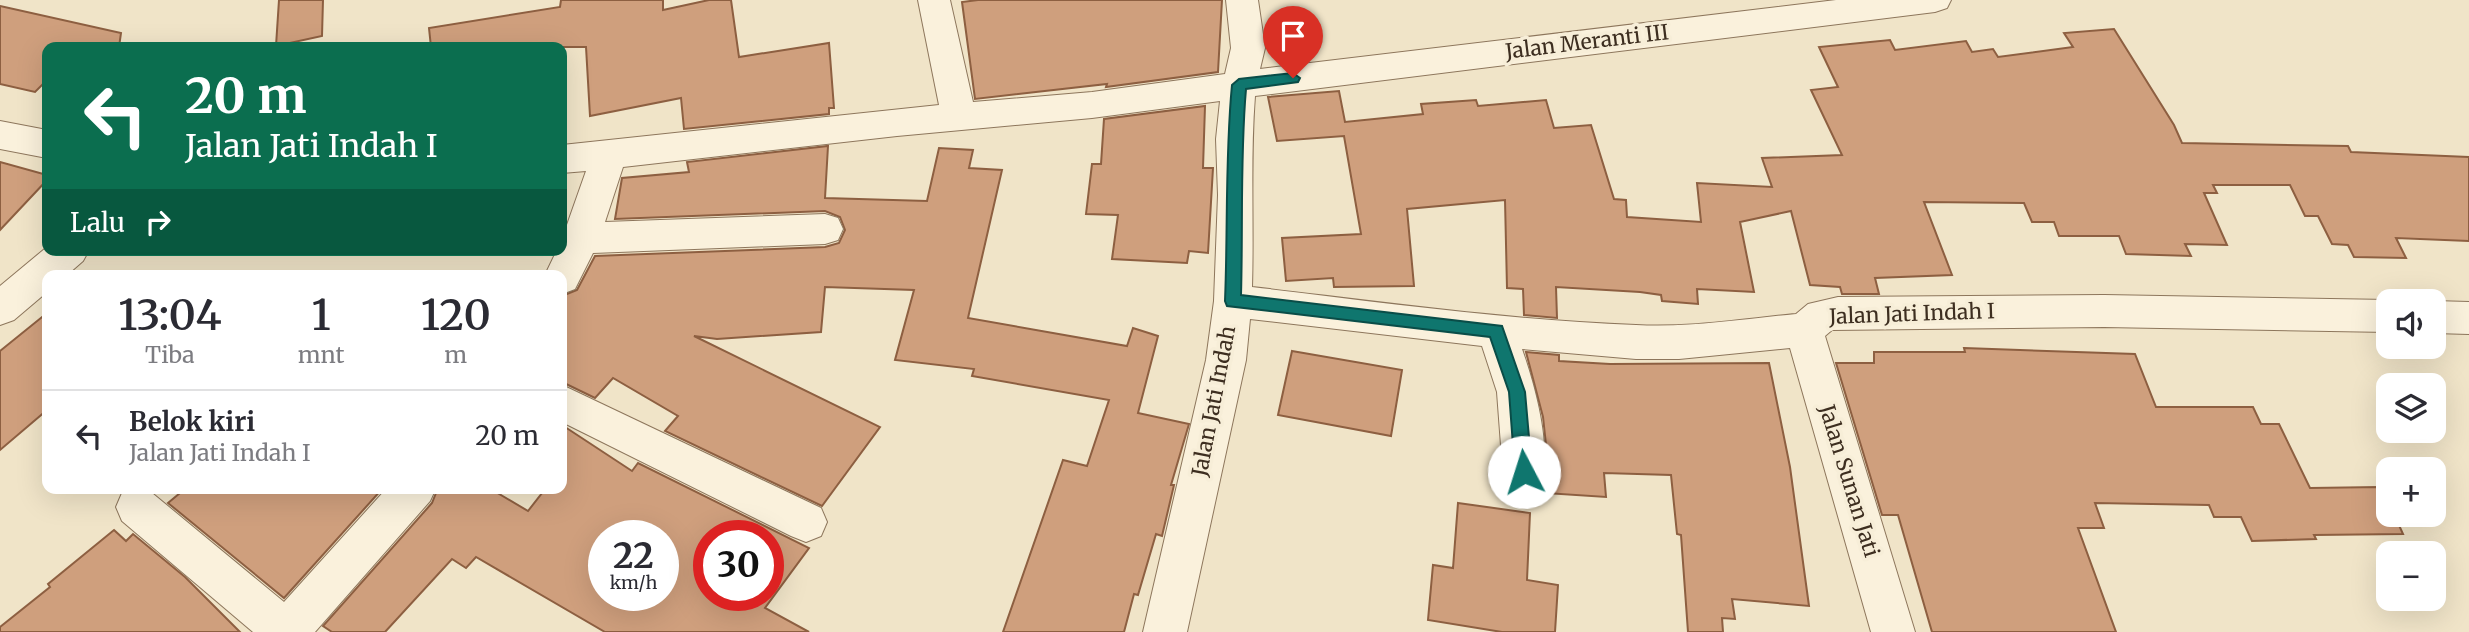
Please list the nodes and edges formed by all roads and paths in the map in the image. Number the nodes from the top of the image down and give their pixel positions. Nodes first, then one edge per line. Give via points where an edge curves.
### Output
1 (934, 0) edge
2 (1242, 0) edge
3 (1935, 0) edge
4 (1239, 85) junction
5 (959, 117) junction
6 (0, 135) edge
7 (42, 143) edge
8 (610, 155) junction
9 (567, 159) edge
10 (824, 229) dead end
11 (581, 238) junction
12 (63, 256) edge
13 (46, 270) edge
14 (566, 270) edge
15 (42, 274) edge
16 (1233, 301) junction
17 (0, 309) edge
18 (2376, 316) edge
19 (2446, 317) edge
20 (2469, 318) edge
21 (1496, 330) junction
22 (1804, 330) junction
23 (567, 405) edge
24 (1524, 472) dead end
25 (409, 494) edge
26 (137, 507) dead end
27 (806, 522) dead end
28 (286, 632) edge
29 (1165, 632) edge
30 (1894, 632) edge

1 - 5 street
2 - 4 street, Jalan Jati Indah via 1248,48
3 - 4 street, Jalan Meranti III
4 - 5 street, Jalan Meranti III
4 - 16 street, Jalan Jati Indah
5 - 8 street, Jalan Meranti III
6 - 7 street
8 - 9 street, Jalan Meranti III
8 - 11 street
10 - 11 street
11 - 14 street
12 - 13 street
15 - 17 street
16 - 21 street, Jalan Jati Indah I
16 - 29 street, Jalan Jati Indah via 1226,360
18 - 22 street, Jalan Jati Indah I via 1873,312 1822,316
19 - 20 street
21 - 22 street, Jalan Jati Indah I via 1657,342
21 - 24 street via 1517,392
22 - 30 street, Jalan Sunan Jati
23 - 27 street
25 - 28 street
26 - 28 street

